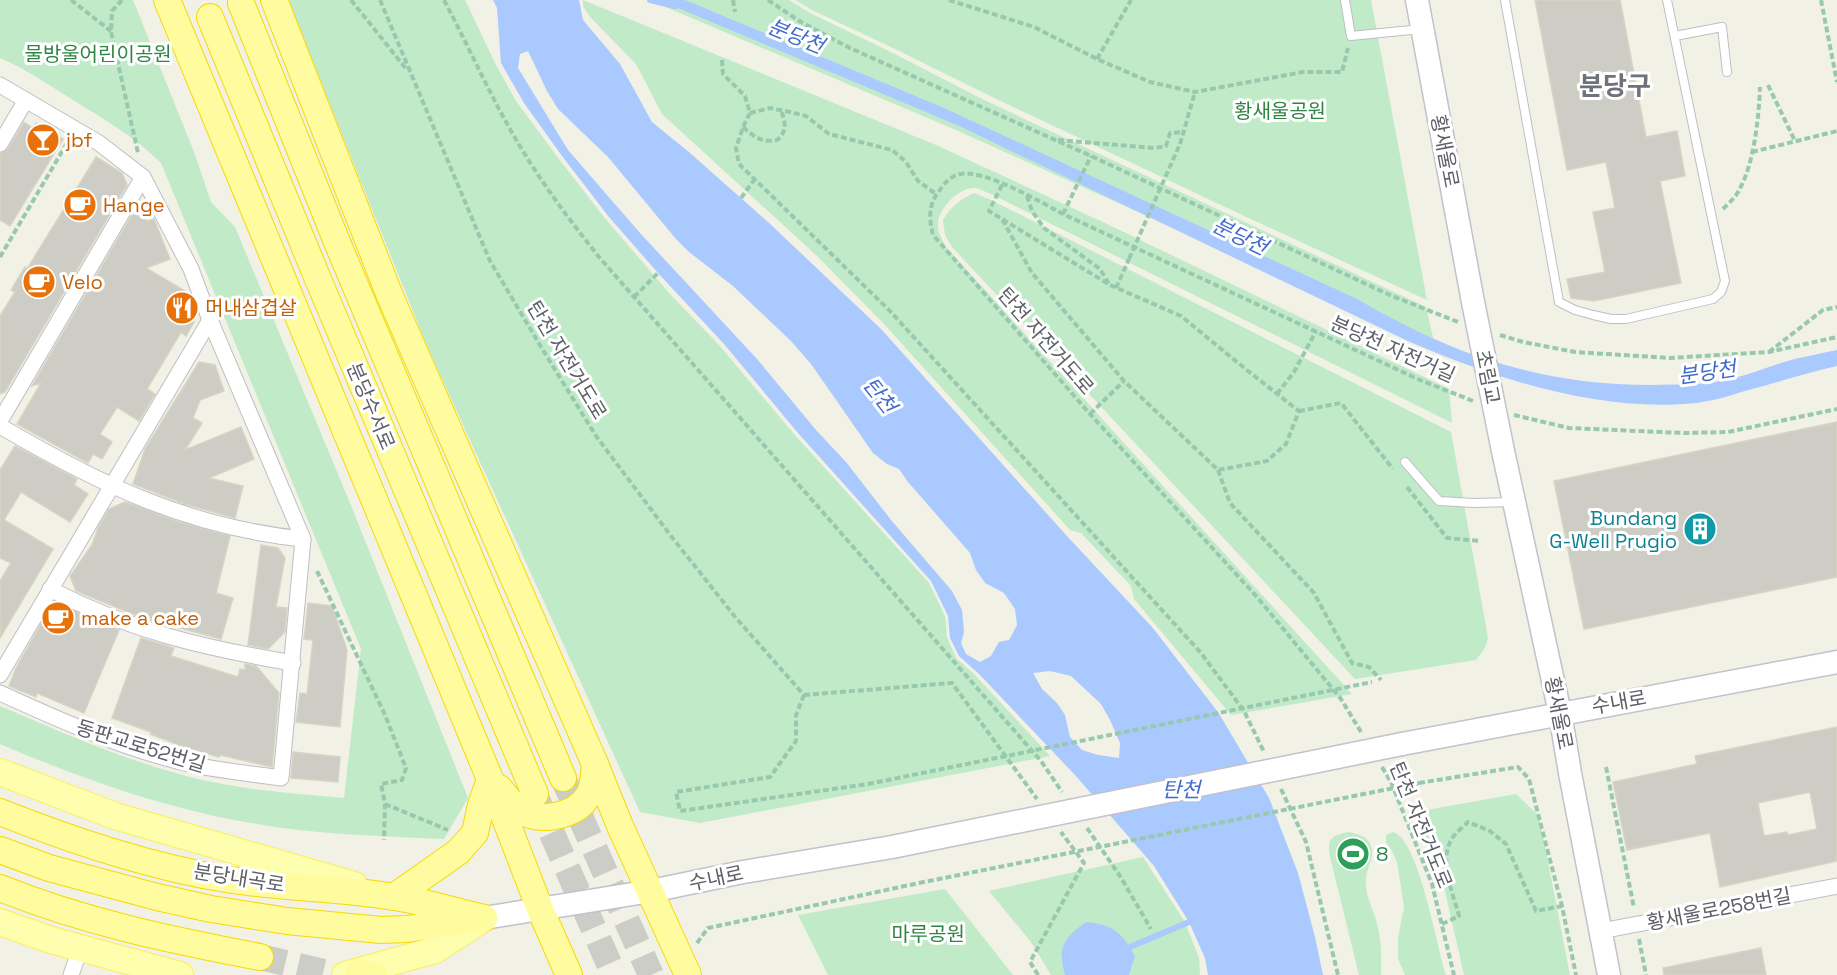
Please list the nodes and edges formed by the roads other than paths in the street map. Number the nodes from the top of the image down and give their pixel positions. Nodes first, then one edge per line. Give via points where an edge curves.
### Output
1 (167, 0) edge
2 (188, 0) edge
3 (274, 0) edge
4 (1345, 0) edge
5 (1417, 0) edge
6 (1505, 0) edge
7 (1667, 0) edge
8 (241, 3) dead end
9 (210, 17) dead end
10 (177, 25) junction
11 (1422, 28) junction
12 (1675, 36) junction
13 (1727, 72) dead end
14 (0, 85) edge
15 (26, 100) junction
16 (0, 144) edge
17 (143, 177) junction
18 (1473, 302) joint
19 (210, 320) junction
20 (0, 421) edge
21 (0, 426) edge
22 (1503, 451) joint
23 (1405, 462) dead end
24 (111, 486) junction
25 (1514, 502) junction
26 (303, 539) junction
27 (50, 589) junction
28 (1837, 662) edge
29 (293, 663) junction
30 (0, 675) edge
31 (0, 693) edge
32 (1560, 713) junction
33 (595, 764) junction
34 (0, 772) edge
35 (563, 778) tunnel mouth
36 (490, 779) junction
37 (535, 794) tunnel mouth
38 (0, 812) edge
39 (0, 850) edge
40 (1837, 886) edge
41 (0, 888) edge
42 (651, 891) junction
43 (394, 897) junction
44 (540, 909) junction
45 (484, 918) junction
46 (0, 922) edge
47 (1601, 931) junction
48 (80, 949) junction
49 (260, 957) tunnel mouth
50 (359, 974) edge
51 (71, 975) edge
52 (180, 975) edge
53 (569, 975) edge
54 (688, 975) edge
55 (1609, 975) edge

1 - 10 highway
2 - 10 highway
3 - 33 highway via 390,296
4 - 11 lane via 1352,36
5 - 11 main road, 황새울로
6 - 12 lane via 1559,302 1611,319 1713,299 1725,281
7 - 12 lane
8 - 35 highway, 분당수서로 via 339,247
9 - 37 highway, 분당수서로
10 - 36 highway
11 - 18 main road, 황새울로
12 - 13 lane via 1722,27
14 - 15 street
15 - 16 street
15 - 17 street via 99,143
17 - 19 street, 동판교로52번길 via 191,269
17 - 20 street
18 - 22 main road, 초림교, bridge
19 - 24 street
19 - 26 street, 동판교로52번길
21 - 24 street
22 - 25 main road, 황새울로
23 - 25 lane via 1439,501
24 - 26 street via 200,519 266,535
24 - 27 street
25 - 32 main road, 황새울로
26 - 29 street, 동판교로52번길
27 - 29 street via 148,631 206,647
27 - 30 street
28 - 32 main road, 수내로
29 - 31 street, 동판교로52번길 via 281,778 177,761 68,723
32 - 42 main road, 수내로, bridge via 892,847
32 - 47 main road, 황새울로
33 - 36 highway via 589,795 582,804 554,817 521,811
33 - 42 highway
34 - 43 main road via 115,816
36 - 43 highway via 476,833 458,852
36 - 44 highway
38 - 43 highway, 분당내곡로 via 97,847 221,878
39 - 45 highway, 분당내곡로 via 69,874 158,897 287,921 381,930
40 - 47 street, 황새울로258번길
41 - 49 highway via 94,921
42 - 44 main road, 수내로
42 - 54 highway
43 - 45 highway, 분당내곡로
44 - 45 main road, 분당내곡로
44 - 53 highway
45 - 50 main road via 435,950
46 - 48 main road
47 - 55 main road, 황새울로
48 - 51 street
48 - 52 main road

